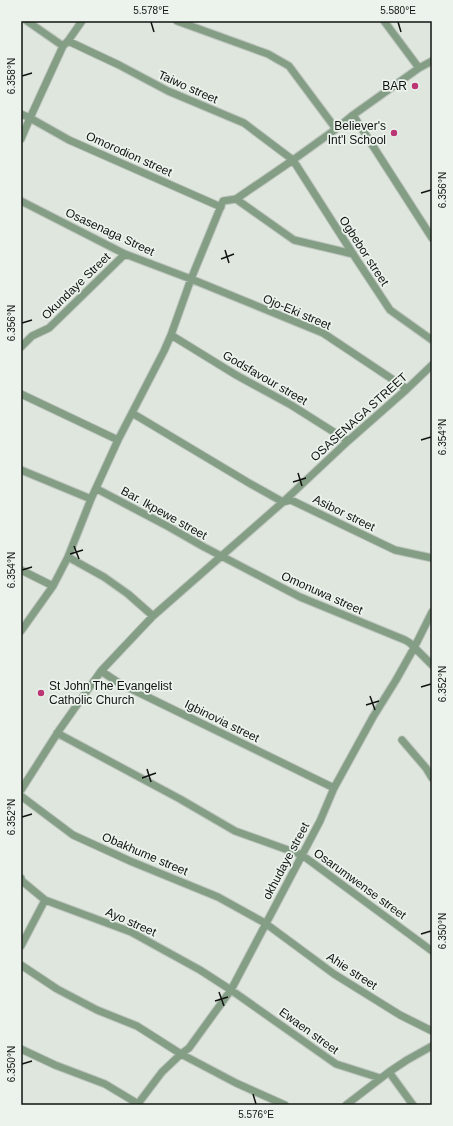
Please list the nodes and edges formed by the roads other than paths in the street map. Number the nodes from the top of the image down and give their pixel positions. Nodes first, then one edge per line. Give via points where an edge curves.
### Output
1 (27, 21) edge
2 (82, 21) edge
3 (177, 21) edge
4 (384, 21) edge
5 (66, 43) junction
6 (432, 61) edge
7 (419, 68) junction
8 (21, 114) edge
9 (353, 115) junction
10 (30, 118) junction
11 (336, 129) junction
12 (21, 139) edge
13 (293, 160) junction
14 (236, 198) junction
15 (21, 201) edge
16 (221, 207) junction
17 (432, 238) edge
18 (125, 254) junction
19 (353, 254) junction
20 (191, 279) junction
21 (171, 335) junction
22 (432, 340) edge
23 (21, 347) edge
24 (432, 365) edge
25 (407, 389) junction
26 (21, 394) edge
27 (132, 413) junction
28 (118, 440) junction
29 (348, 441) junction
30 (21, 470) edge
31 (96, 488) junction
32 (91, 499) junction
33 (283, 502) junction
34 (221, 556) junction
35 (68, 557) junction
36 (432, 558) edge
37 (21, 570) edge
38 (53, 586) junction
39 (432, 612) edge
40 (153, 616) junction
41 (21, 631) edge
42 (414, 648) junction
43 (432, 665) edge
44 (101, 671) junction
45 (57, 732) junction
46 (402, 740) dead end
47 (432, 778) edge
48 (334, 788) junction
49 (21, 790) edge
50 (21, 796) edge
51 (302, 855) junction
52 (21, 880) edge
53 (45, 900) junction
54 (265, 924) junction
55 (21, 946) edge
56 (432, 951) edge
57 (21, 965) edge
58 (231, 990) junction
59 (432, 1031) edge
60 (432, 1046) edge
61 (21, 1049) edge
62 (181, 1054) junction
63 (389, 1072) junction
64 (380, 1078) junction
65 (138, 1104) edge
66 (285, 1105) edge
67 (346, 1105) edge
68 (413, 1105) edge

1 - 5 street, Taiwo street
2 - 5 street
3 - 11 street via 268,54 289,66
4 - 7 street
5 - 10 street
5 - 13 street, Taiwo street via 244,124
6 - 7 street
7 - 9 street
8 - 10 street, Omorodion street
9 - 11 street
9 - 17 street
10 - 12 street
10 - 16 street, Omorodion street via 69,140
11 - 13 street
13 - 14 street
13 - 19 street, Ogbebor street
14 - 16 street via 223,201
14 - 19 street via 294,240
15 - 18 street, Osasenaga Street
16 - 20 street
18 - 20 street, Osasenaga Street
18 - 23 street, Okundaye Street via 49,328 32,336
19 - 22 street, Ogbebor street via 390,310
20 - 21 street
20 - 25 street, Ojo-Eki street via 323,333
21 - 27 street
21 - 29 street, Godsfavour street
24 - 25 street, OSASENAGA STREET
25 - 29 street, OSASENAGA STREET
26 - 28 street
27 - 28 street
27 - 33 street, Asibor street
28 - 31 street
29 - 33 street, OSASENAGA STREET
30 - 32 street
31 - 32 street
31 - 34 street, Bar. Ikpewe street
32 - 35 street
33 - 34 street, OSASENAGA STREET
33 - 36 street, Asibor street via 291,500 395,550
34 - 40 street, OSASENAGA STREET
34 - 42 street, Omonuwa street via 300,597 405,640
35 - 38 street
35 - 40 street via 104,577
37 - 38 street
38 - 41 street
39 - 42 street, okhudaye street
40 - 44 street, OSASENAGA STREET
42 - 43 street, Omonuwa street
42 - 48 street, okhudaye street
44 - 45 street
44 - 48 street, Igbinovia street via 119,683
45 - 49 street
45 - 51 street, Osarumwense street via 235,831
46 - 47 street
48 - 51 street, okhudaye street
50 - 54 street, Obakhume street via 73,835 218,897
51 - 54 street, okhudaye street
51 - 56 street, Osarumwense street
52 - 53 street, Ayo street
53 - 55 street
53 - 58 street, Ayo street via 131,932
54 - 58 street, okhudaye street
54 - 59 street, Ahie street via 334,974 400,1015
57 - 62 street via 57,989 97,1010 137,1026
58 - 62 street, okhudaye street via 189,1048
58 - 64 street, Ewaen street via 336,1064
60 - 63 street
61 - 65 street via 105,1084
62 - 65 street, okhudaye street via 162,1072
62 - 66 street
63 - 64 street
63 - 68 street
64 - 67 street

